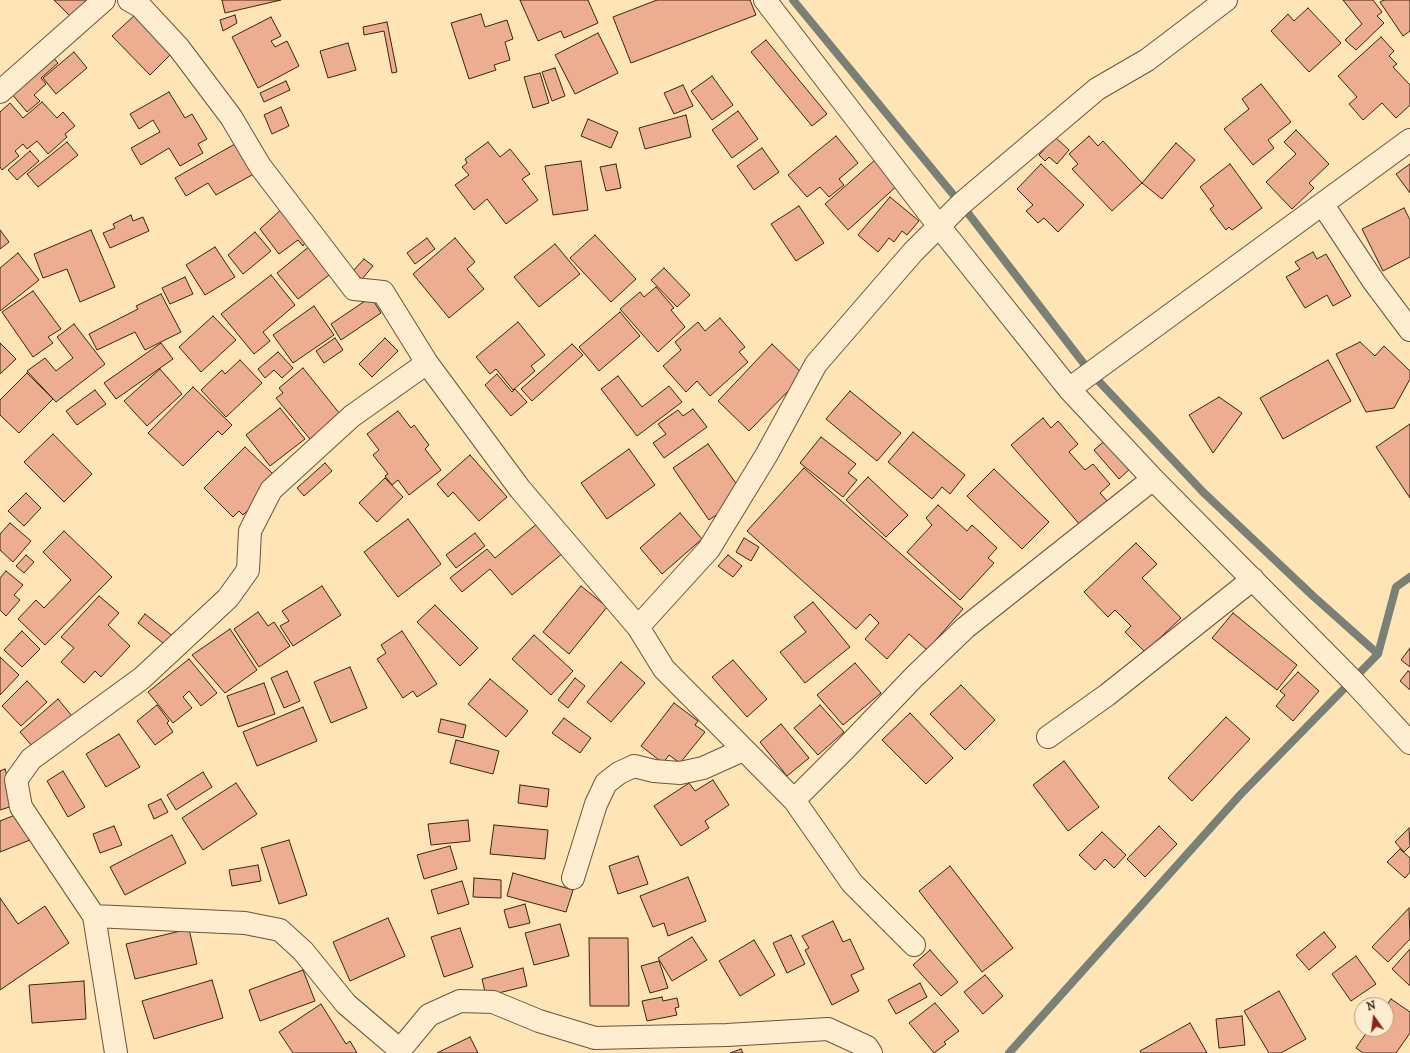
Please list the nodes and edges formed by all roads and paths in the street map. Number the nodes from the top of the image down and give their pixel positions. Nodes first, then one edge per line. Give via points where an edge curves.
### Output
1 (104, 0) edge
2 (765, 0) edge
3 (1226, 0) edge
4 (140, 2) edge
5 (0, 92) edge
6 (1410, 140) edge
7 (1323, 205) junction
8 (938, 225) junction
9 (1410, 330) edge
10 (426, 363) junction
11 (1069, 389) junction
12 (1153, 479) junction
13 (1252, 579) junction
14 (638, 627) junction
15 (1048, 737) dead end
16 (1410, 743) edge
17 (743, 750) junction
18 (794, 800) junction
19 (573, 878) dead end
20 (94, 916) junction
21 (914, 945) dead end
22 (401, 1051) edge
23 (116, 1053) edge
24 (872, 1053) edge

1 - 5 street
2 - 8 street
3 - 8 street via 1147,60 1097,89
4 - 10 street via 231,117 260,166 354,289 383,292
6 - 7 street
7 - 9 street via 1374,282
7 - 11 street
8 - 11 street
8 - 14 street via 816,364 767,454 708,549
10 - 14 street via 520,489
10 - 20 street via 352,416 271,490 250,531 248,570 228,598 142,678 31,759 16,780 21,806
11 - 12 street
12 - 13 street
12 - 18 street via 965,628
13 - 15 street via 1107,695
13 - 16 street
14 - 17 street via 664,668
17 - 18 street
17 - 19 street via 703,768 680,773 634,766 606,782 596,804
18 - 21 street via 852,883
20 - 22 street via 245,923 280,930 303,951 346,1004
20 - 23 street
22 - 24 street via 429,1015 460,1001 493,1002 539,1021 595,1038 828,1028 867,1047

